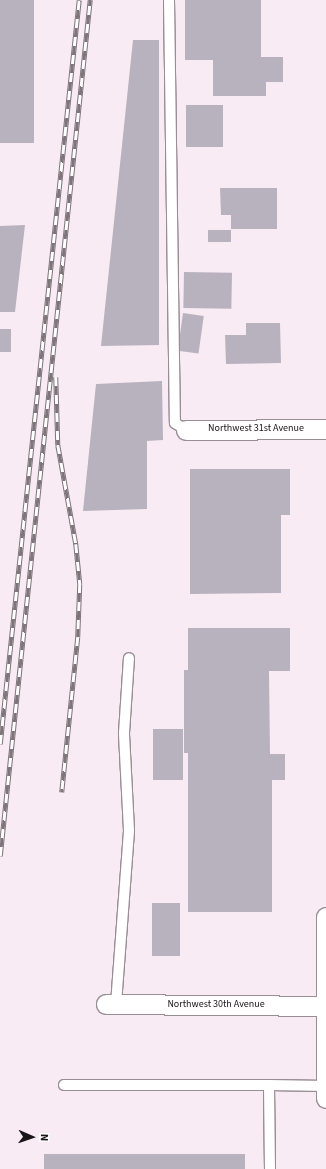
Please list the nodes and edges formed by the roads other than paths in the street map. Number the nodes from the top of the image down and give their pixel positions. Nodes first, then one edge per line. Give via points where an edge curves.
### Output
1 (169, 0) edge
2 (326, 429) edge
3 (186, 430) joint
4 (129, 658) dead end
5 (326, 917) edge
6 (111, 1004) joint
7 (326, 1006) edge
8 (64, 1085) dead end
9 (269, 1085) junction
10 (326, 1086) edge
11 (326, 1098) edge
12 (270, 1169) edge

1 - 3 lane via 175,423
2 - 3 street, Northwest 31st Avenue
4 - 6 lane via 124,734 128,830
5 - 7 street
6 - 7 street, Northwest 30th Avenue
7 - 10 street
8 - 9 lane
9 - 10 lane
9 - 12 lane
10 - 11 street

